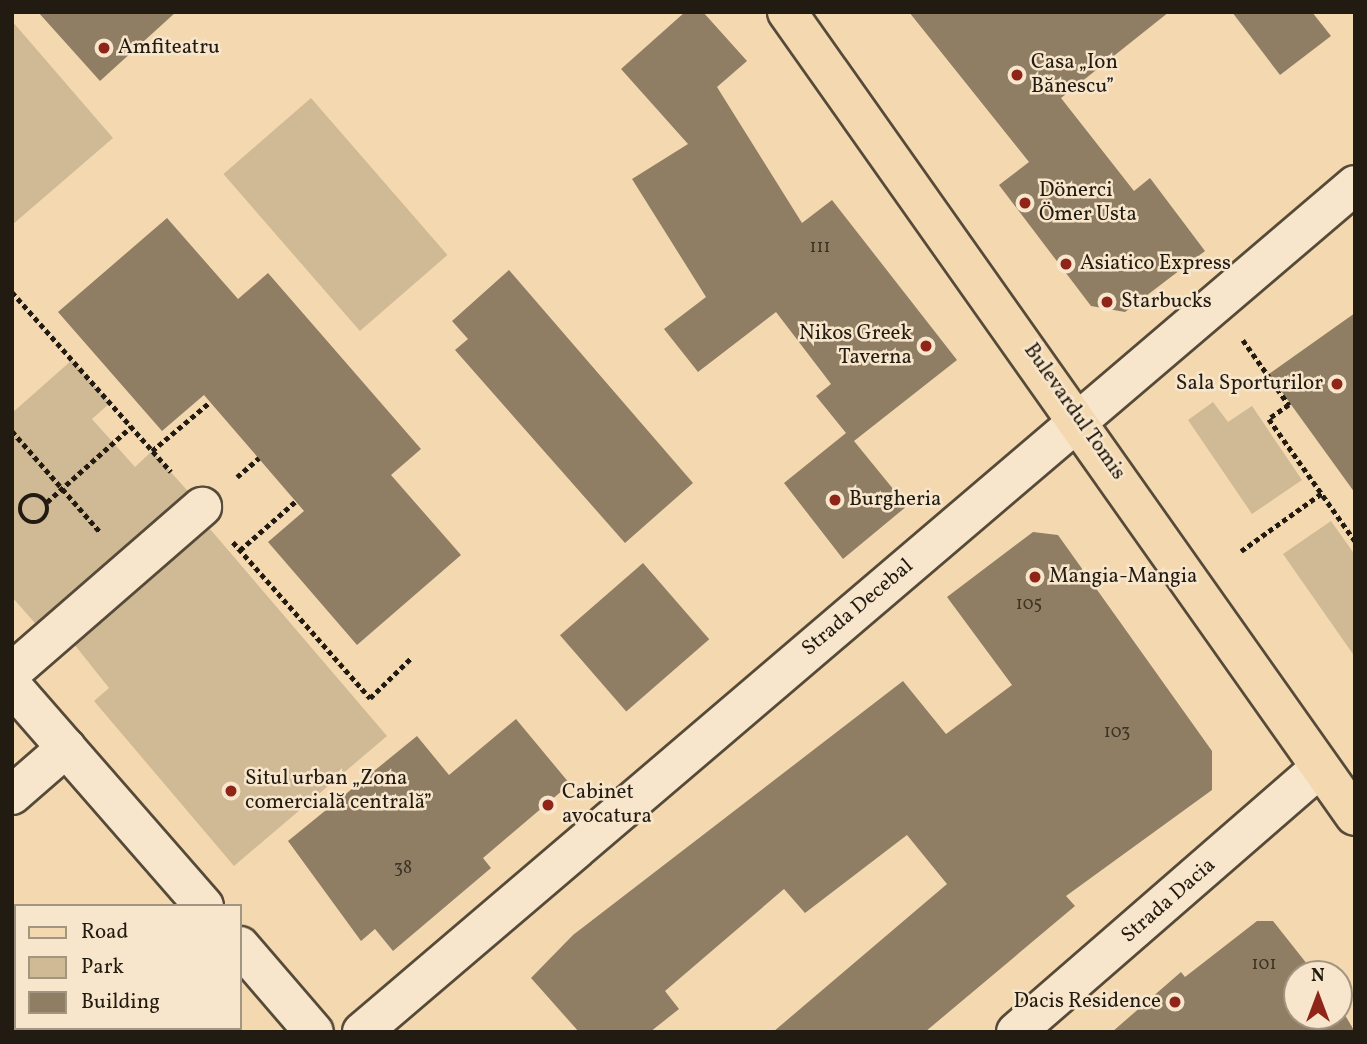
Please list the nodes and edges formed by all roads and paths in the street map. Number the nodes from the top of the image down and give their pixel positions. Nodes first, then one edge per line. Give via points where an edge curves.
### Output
1 (787, 12) edge
2 (1355, 184) edge
3 (12, 292) edge
4 (1217, 302) junction
5 (210, 402) dead end
6 (1080, 419) junction
7 (131, 426) junction
8 (12, 431) edge
9 (152, 451) junction
10 (62, 488) junction
11 (1322, 494) junction
12 (296, 501) dead end
13 (47, 502) junction
14 (202, 507) junction
15 (1355, 541) edge
16 (240, 550) junction
17 (1241, 551) dead end
18 (131, 568) junction
19 (412, 657) dead end
20 (12, 672) edge
21 (12, 686) edge
22 (66, 748) junction
23 (1320, 768) junction
24 (12, 795) edge
25 (1355, 816) edge
26 (202, 904) edge
27 (242, 948) edge
28 (314, 1032) edge
29 (362, 1032) edge
30 (1016, 1032) edge

1 - 6 main road, Bulevardul Tomis
2 - 4 street, Strada Decebal
3 - 7 path
4 - 6 street, Strada Decebal
4 - 11 path via 1289,405 1269,419
5 - 9 path
6 - 23 main road, Bulevardul Tomis
6 - 29 street, Strada Decebal
7 - 9 path
7 - 10 path
8 - 10 path
9 - 14 path
10 - 13 path
10 - 18 path
11 - 15 path
11 - 17 path
12 - 16 path
13 - 13 path via 39,522 20,512 31,494
14 - 16 path
14 - 18 street
16 - 19 path via 370,698
18 - 20 street
21 - 22 street
22 - 24 street
22 - 26 street
23 - 25 main road, Bulevardul Tomis
23 - 30 street, Strada Dacia
27 - 28 street

